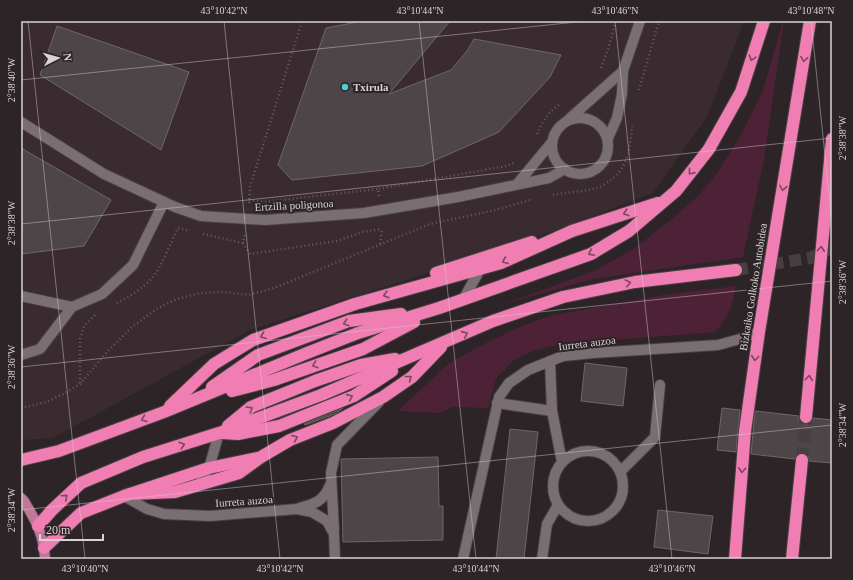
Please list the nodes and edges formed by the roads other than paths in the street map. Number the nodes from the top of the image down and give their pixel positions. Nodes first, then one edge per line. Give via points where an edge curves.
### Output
1 (640, 21) edge
2 (764, 21) edge
3 (810, 21) edge
4 (623, 71) junction
5 (569, 120) junction
6 (21, 122) edge
7 (608, 138) junction
8 (832, 139) edge
9 (552, 142) junction
10 (565, 169) junction
11 (518, 183) junction
12 (663, 201) junction
13 (164, 202) junction
14 (572, 231) junction
15 (488, 256) junction
16 (480, 269) junction
17 (736, 270) tunnel mouth
18 (424, 284) junction
19 (21, 296) edge
20 (463, 300) junction
21 (72, 307) junction
22 (440, 308) junction
23 (759, 332) junction
24 (446, 342) junction
25 (21, 355) edge
26 (550, 362) junction
27 (660, 385) dead end
28 (383, 397) junction
29 (194, 400) junction
30 (497, 403) junction
31 (552, 411) junction
32 (164, 412) junction
33 (806, 417) tunnel mouth
34 (220, 432) junction
35 (261, 457) junction
36 (21, 460) edge
37 (802, 460) tunnel mouth
38 (562, 462) junction
39 (209, 468) junction
40 (620, 472) junction
41 (332, 481) junction
42 (199, 485) junction
43 (127, 495) junction
44 (21, 498) edge
45 (558, 505) junction
46 (297, 509) junction
47 (38, 526) junction
48 (334, 534) junction
49 (44, 553) edge
50 (335, 559) edge
51 (463, 559) edge
52 (542, 559) edge
53 (735, 559) edge
54 (792, 559) edge

1 - 4 street
2 -> 12 highway via 742,92 709,149 676,190
3 -> 23 highway, Bizkaiko Golkoko Autobidea
4 - 5 street
4 - 7 street via 617,118
5 - 7 street via 579,118 597,123
5 - 9 street via 561,125
6 - 13 street, Ertzilla poligonoa via 104,174
7 - 10 street via 609,148 606,157 593,171 584,174
33 -> 8 highway
9 - 10 street via 555,158
9 - 11 street
10 - 11 street, Ertzilla poligonoa via 549,178
11 - 13 street, Ertzilla poligonoa via 458,197 364,213 265,220 201,216
12 -> 14 highway
12 -> 20 highway via 629,231 591,254
13 - 21 street via 133,265 102,294
14 - 15 highway
14 -> 16 highway via 501,263
15 - 16 street
15 - 18 highway via 436,273
16 - 18 highway
16 - 20 street
24 -> 17 highway via 493,321 563,297 635,282
18 -> 32 highway via 354,304 253,340 214,364
19 - 21 street
20 - 22 highway
21 - 25 street via 40,349
22 -> 29 highway via 358,333
22 -> 29 highway via 349,321 258,355
23 - 26 street, Iurreta auzoa via 718,345 593,352 562,356
23 -> 53 highway, Bizkaiko Golkoko Autobidea via 745,431
28 -> 24 highway via 412,377
34 -> 24 highway via 321,395
26 - 30 street, Iurreta auzoa via 528,370 509,383
26 - 31 street
27 - 40 street via 655,437
35 -> 28 highway via 290,440 333,423
28 - 41 street via 337,445 331,473
29 - 32 highway
30 - 31 street
30 - 51 street, Iurreta auzoa
31 - 38 street
32 -> 36 highway via 59,451
34 - 39 street
47 -> 34 highway via 81,483 143,457
35 - 39 highway
35 - 42 highway via 239,473
37 - 54 highway
38 - 40 street via 582,451 594,451 614,462
38 - 45 street via 555,472 553,483
39 - 42 street
39 - 43 highway
40 - 45 street via 623,483 618,506 599,520 576,520
41 - 46 street via 326,495 313,505
41 - 48 street
42 - 43 highway via 175,492
43 - 46 street, Iurreta auzoa via 147,509 164,514 210,516
43 - 49 highway via 81,513
44 - 47 main road
45 - 52 street via 547,524
46 - 48 street, Iurreta auzoa via 312,512 327,521
47 - 49 main road
48 - 50 street

